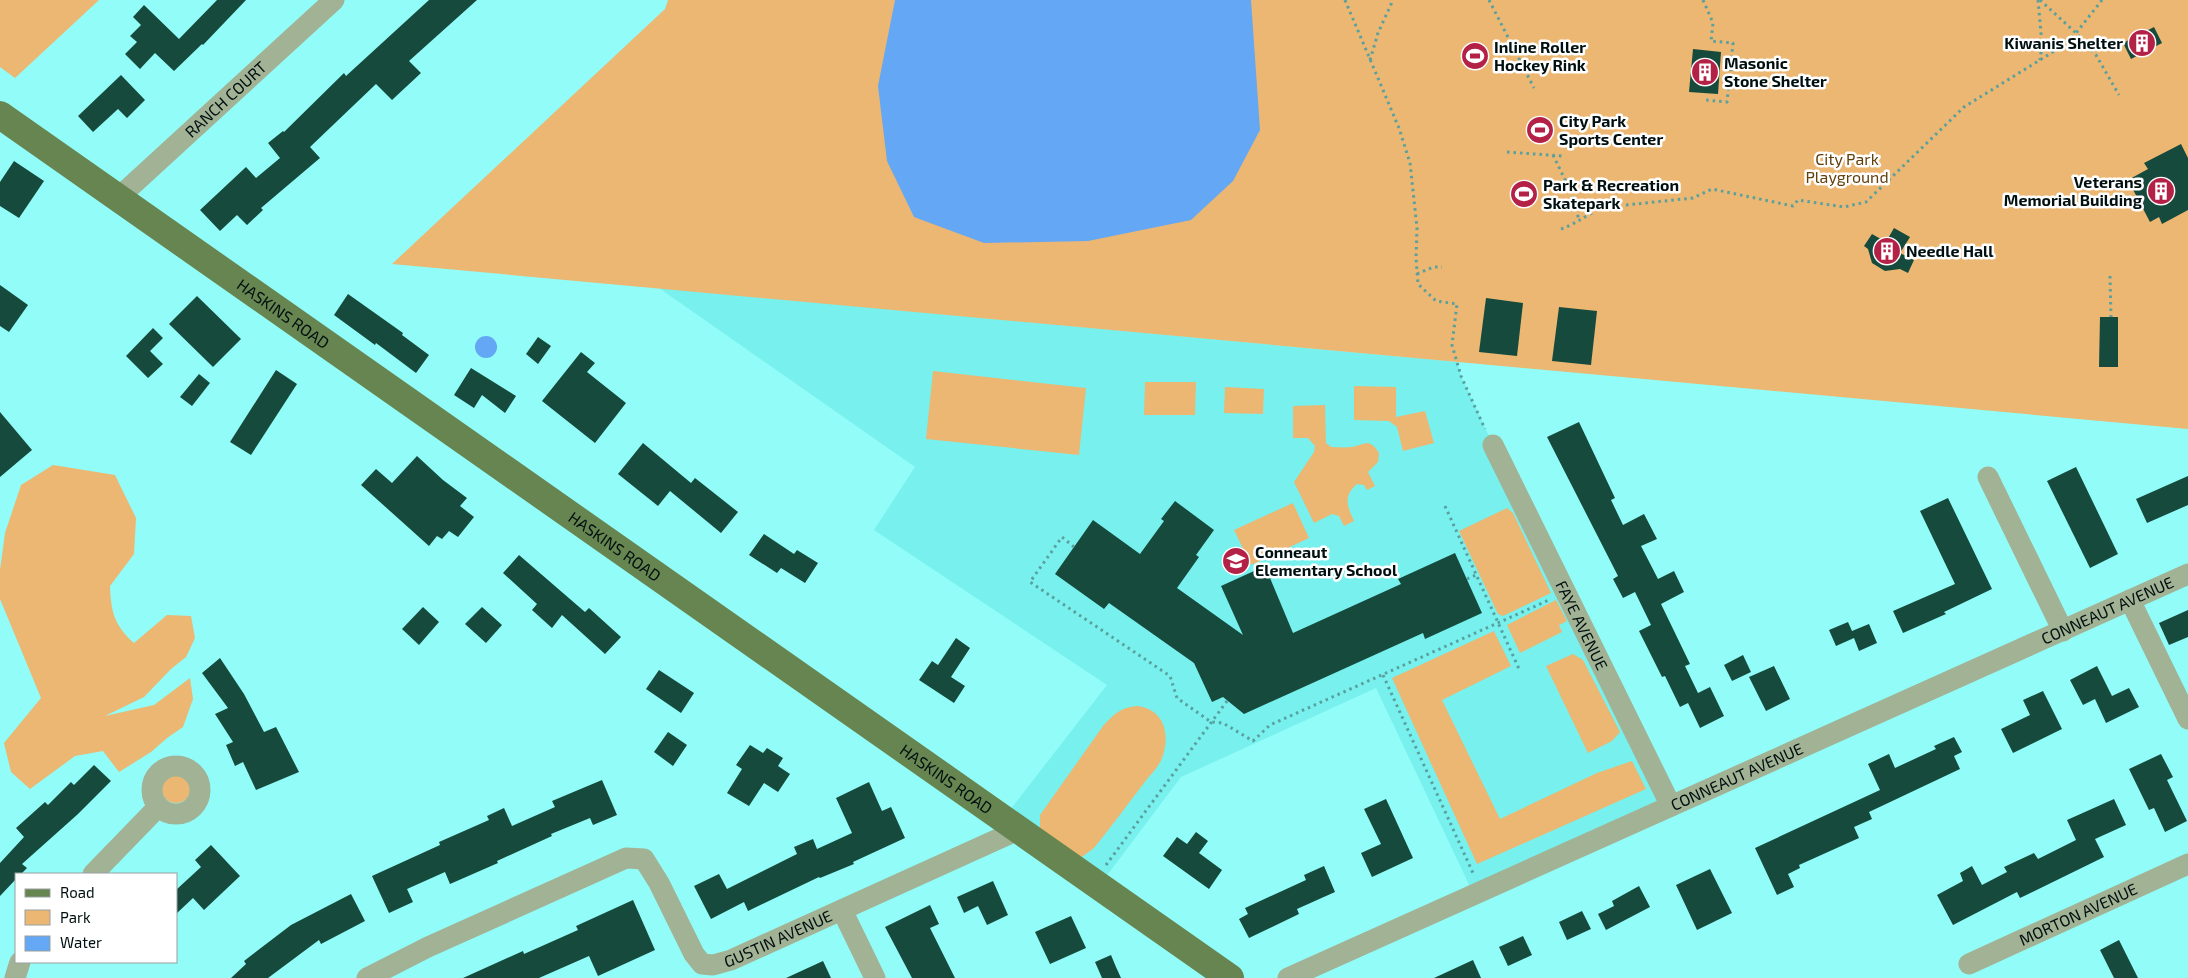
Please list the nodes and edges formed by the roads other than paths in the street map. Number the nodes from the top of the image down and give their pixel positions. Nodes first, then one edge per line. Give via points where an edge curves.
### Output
1 (334, 0) edge
2 (0, 115) edge
3 (118, 198) junction
4 (1493, 445) road end
5 (1988, 477) dead end
6 (2188, 574) edge
7 (2130, 600) junction
8 (2063, 631) junction
9 (2188, 719) edge
10 (1671, 806) junction
11 (158, 807) dead end
12 (1018, 830) junction
13 (2188, 864) edge
14 (93, 873) edge
15 (842, 910) junction
16 (20, 963) edge
17 (1969, 964) dead end
18 (15, 978) edge
19 (368, 978) edge
20 (875, 978) edge
21 (1230, 978) edge
22 (1288, 978) edge

1 - 3 street, RANCH COURT
2 - 3 main road, HASKINS ROAD
3 - 12 main road, HASKINS ROAD
4 - 10 street, FAYE AVENUE
5 - 8 street
6 - 7 street, CONNEAUT AVENUE
7 - 8 street, CONNEAUT AVENUE
7 - 9 street
8 - 10 street, CONNEAUT AVENUE
10 - 22 street, CONNEAUT AVENUE
11 - 14 street
12 - 15 street, GUSTIN AVENUE
12 - 21 main road, HASKINS ROAD
13 - 17 street, MORTON AVENUE
15 - 19 street, GUSTIN AVENUE via 731,960 702,964 644,859 626,858 428,947
15 - 20 street
16 - 18 street

